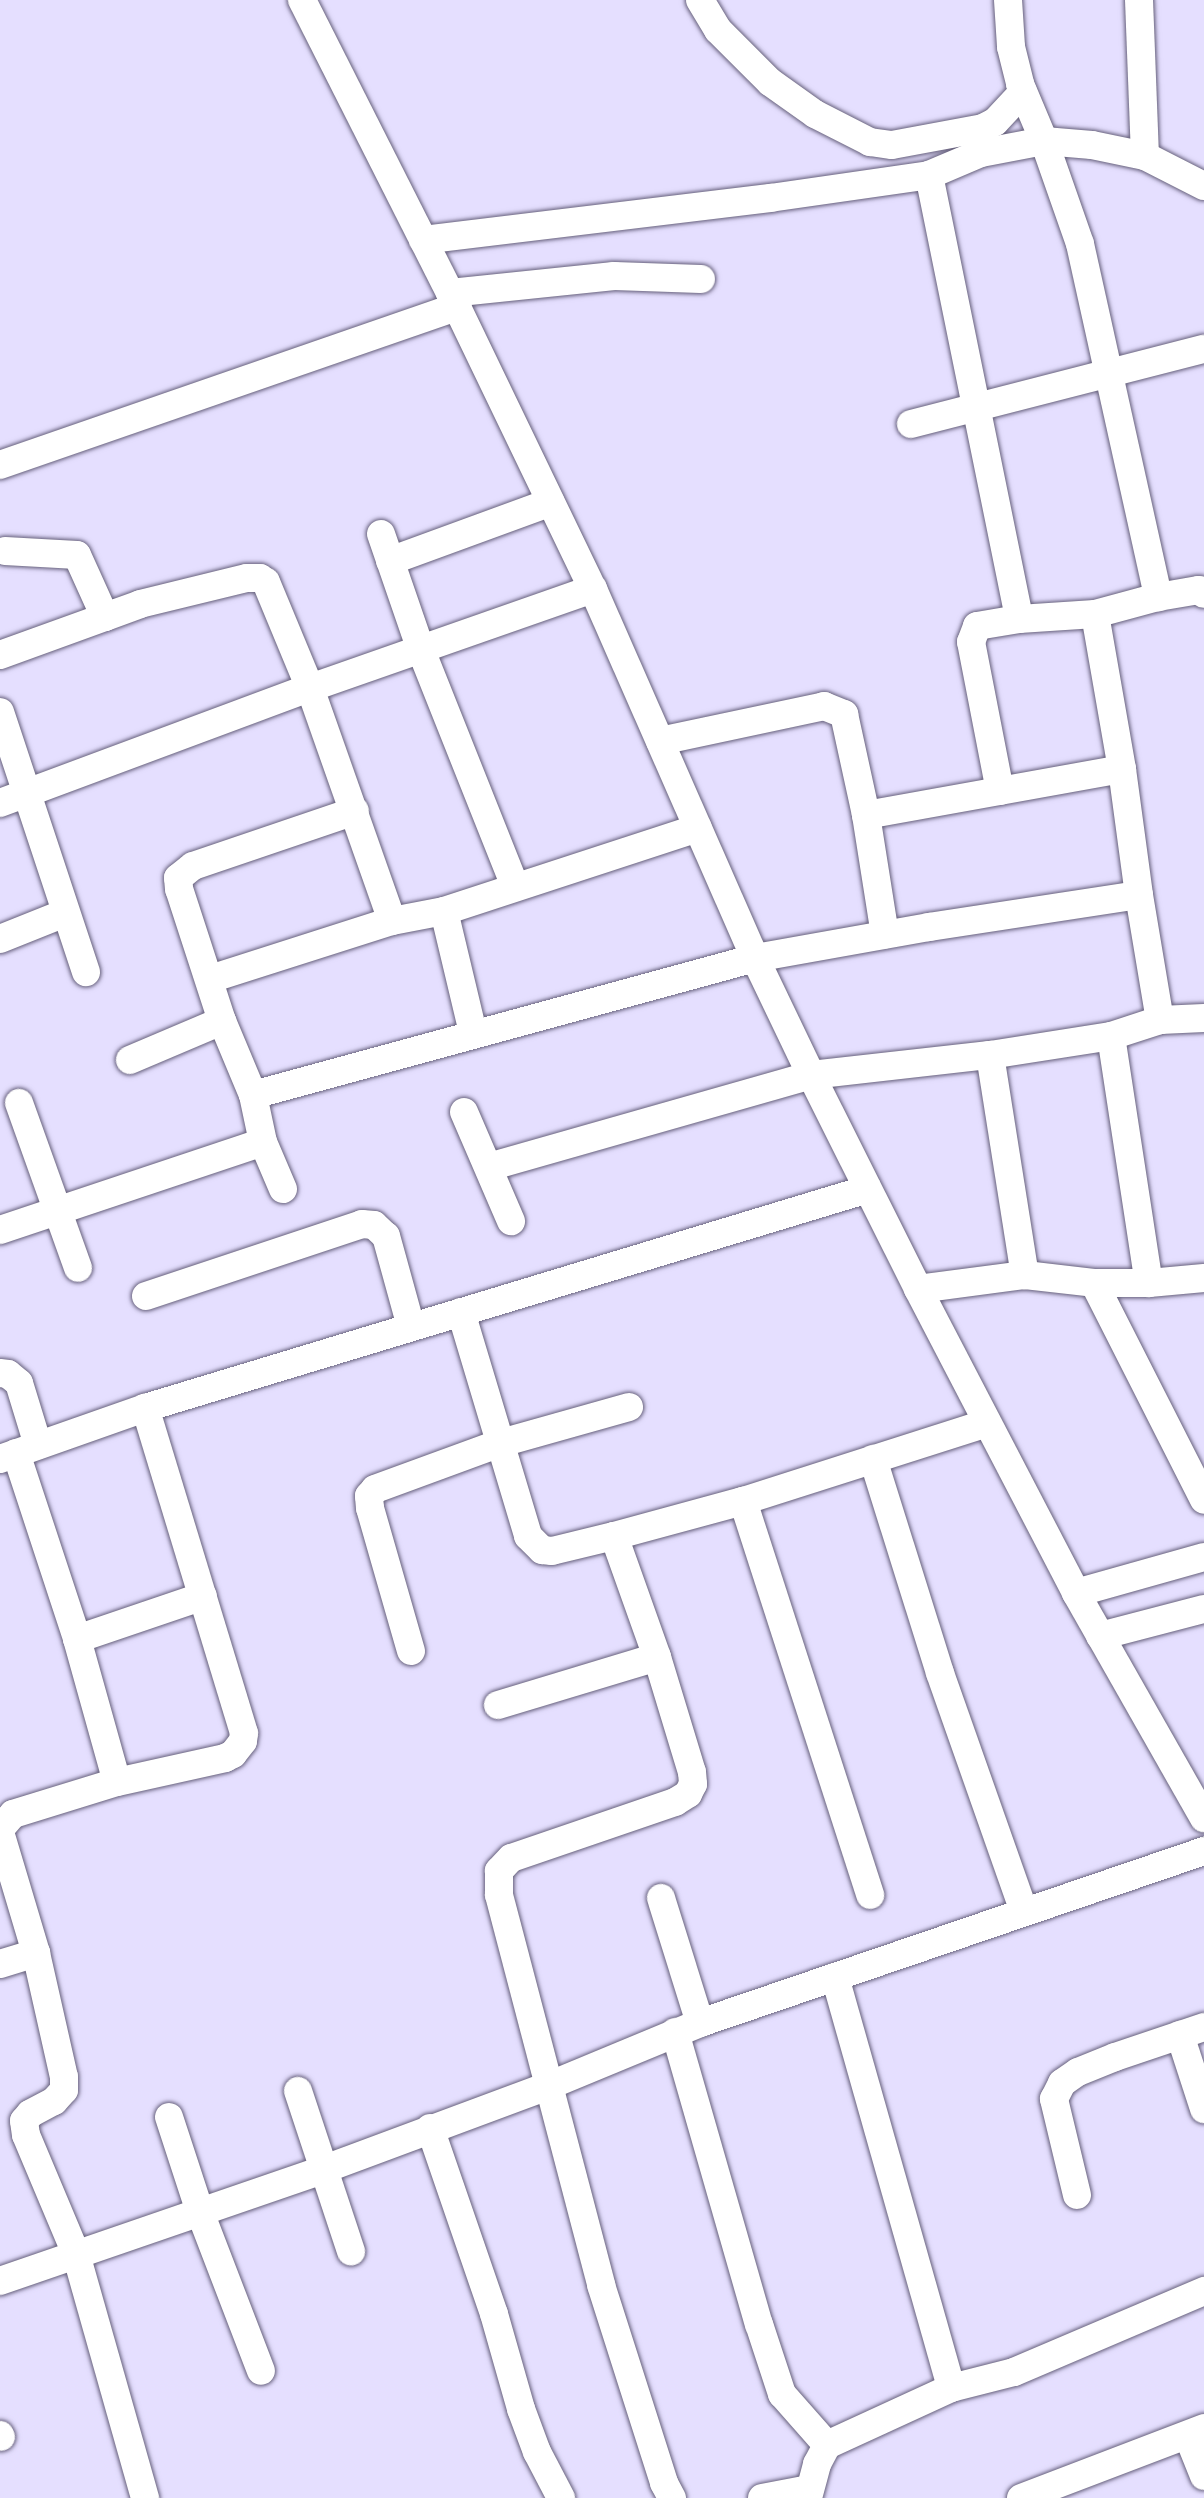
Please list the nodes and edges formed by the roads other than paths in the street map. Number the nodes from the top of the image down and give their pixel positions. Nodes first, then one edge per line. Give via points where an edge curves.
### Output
1 (302, 0) edge
2 (700, 0) edge
3 (1008, 0) edge
4 (1139, 0) edge
5 (1023, 92) junction
6 (1044, 141) junction
7 (1145, 156) junction
8 (929, 175) junction
9 (1204, 186) edge
10 (423, 240) junction
11 (701, 279) dead end
12 (454, 300) junction
13 (1204, 349) edge
14 (1110, 373) junction
15 (975, 408) junction
16 (911, 424) dead end
17 (0, 465) edge
18 (551, 502) junction
19 (380, 534) dead end
20 (2, 547) edge
21 (390, 561) junction
22 (593, 589) junction
23 (1204, 594) edge
24 (1158, 597) junction
25 (1095, 614) junction
26 (105, 617) junction
27 (1019, 619) junction
28 (421, 650) junction
29 (0, 655) edge
30 (310, 688) junction
31 (0, 712) edge
32 (660, 741) junction
33 (1122, 769) junction
34 (27, 791) junction
35 (1000, 791) junction
36 (0, 803) edge
37 (355, 811) junction
38 (866, 815) junction
39 (698, 828) junction
40 (514, 886) junction
41 (1139, 895) junction
42 (444, 911) junction
43 (65, 913) junction
44 (392, 921) junction
45 (885, 935) junction
46 (0, 939) edge
47 (755, 958) junction
48 (86, 972) dead end
49 (210, 978) junction
50 (1204, 1018) edge
51 (1160, 1020) junction
52 (222, 1021) junction
53 (473, 1033) junction
54 (1111, 1036) junction
55 (990, 1055) junction
56 (130, 1060) dead end
57 (811, 1075) junction
58 (253, 1095) junction
59 (19, 1103) dead end
60 (464, 1112) dead end
61 (263, 1142) junction
62 (489, 1167) junction
63 (283, 1189) dead end
64 (868, 1189) junction
65 (55, 1211) junction
66 (511, 1221) dead end
67 (0, 1230) edge
68 (78, 1268) dead end
69 (1025, 1275) junction
70 (1204, 1278) edge
71 (1094, 1283) junction
72 (1149, 1283) junction
73 (918, 1289) junction
74 (146, 1296) dead end
75 (461, 1312) junction
76 (411, 1327) junction
77 (0, 1373) edge
78 (629, 1407) dead end
79 (145, 1408) junction
80 (987, 1423) junction
81 (501, 1443) junction
82 (18, 1453) edge
83 (873, 1459) junction
84 (1203, 1493) edge
85 (743, 1501) junction
86 (614, 1536) junction
87 (1204, 1557) edge
88 (1076, 1593) junction
89 (203, 1596) junction
90 (1204, 1609) edge
91 (1100, 1636) junction
92 (77, 1639) junction
93 (411, 1651) dead end
94 (657, 1657) junction
95 (498, 1705) dead end
96 (117, 1782) junction
97 (1204, 1818) edge
98 (0, 1830) edge
99 (1204, 1851) edge
100 (870, 1895) dead end
101 (661, 1898) dead end
102 (1024, 1913) junction
103 (36, 1953) junction
104 (0, 1964) edge
105 (835, 1977) junction
106 (687, 2027) junction
107 (1192, 2031) edge
108 (548, 2086) junction
109 (298, 2091) dead end
110 (1204, 2109) edge
111 (169, 2117) dead end
112 (430, 2128) junction
113 (322, 2170) junction
114 (1077, 2195) dead end
115 (200, 2212) junction
116 (351, 2251) dead end
117 (76, 2254) junction
118 (0, 2281) edge
119 (1204, 2291) edge
120 (261, 2371) dead end
121 (951, 2388) junction
122 (1196, 2432) edge
123 (827, 2445) junction
124 (1204, 2476) edge
125 (1077, 2488) edge
126 (808, 2493) edge
127 (145, 2498) edge
128 (561, 2498) edge
129 (672, 2498) edge
130 (762, 2498) edge
131 (1021, 2498) edge

1 - 10 street
2 - 5 street via 718,30 770,82 815,114 870,142 892,145 984,128
3 - 5 street via 1011,47
4 - 7 street
5 - 6 street
6 - 7 street
6 - 8 street via 981,153
6 - 14 street via 1080,244
7 - 9 street
8 - 10 street
8 - 15 street
10 - 12 street
11 - 12 street via 614,276
12 - 17 street
12 - 18 street
13 - 14 street
14 - 15 street
14 - 24 street
15 - 16 street
15 - 27 street
18 - 21 street
18 - 22 street
19 - 21 street
20 - 26 street via 77,555
21 - 28 street
22 - 28 street
22 - 32 street
23 - 24 street via 1199,590
24 - 25 street
25 - 27 street
25 - 33 street
26 - 29 street
26 - 30 street via 140,604 260,578 271,589
27 - 35 street via 984,623 974,631 971,642
28 - 30 street
28 - 40 street
30 - 34 street
30 - 37 street
31 - 34 street
32 - 38 street via 824,706 835,709 847,721
32 - 39 street
33 - 35 street
33 - 41 street
34 - 36 street
34 - 43 street
35 - 38 street
37 - 44 street
37 - 49 street via 182,872 178,889
38 - 45 street
39 - 40 street
39 - 47 street
40 - 42 street
41 - 45 street
41 - 51 street
42 - 44 street
42 - 53 street
43 - 46 street
43 - 48 street
44 - 49 street
45 - 47 street
47 - 53 street
47 - 57 street
49 - 52 street
50 - 51 street
51 - 54 street
52 - 56 street
52 - 58 street
53 - 58 street
54 - 55 street
54 - 72 street
55 - 57 street
55 - 69 street
57 - 62 street
57 - 64 street
58 - 61 street
59 - 65 street
60 - 62 street
61 - 63 street
61 - 65 street
62 - 66 street
64 - 73 street
64 - 75 street
65 - 67 street
65 - 68 street
69 - 71 street
69 - 73 street
70 - 72 street
71 - 72 street
71 - 84 street
73 - 80 street
74 - 76 street via 362,1224 374,1225 386,1236
75 - 76 street
75 - 81 street
76 - 79 street
77 - 82 street via 19,1383
78 - 81 street
79 - 82 street
79 - 89 street
80 - 83 street
80 - 88 street
81 - 86 street via 528,1536 542,1550
81 - 93 street via 384,1484 369,1496
82 - 92 street
83 - 85 street
83 - 102 street via 940,1673
85 - 86 street
85 - 100 street
86 - 94 street
87 - 88 street
88 - 91 street
89 - 92 street
89 - 96 street via 243,1741 225,1758
90 - 91 street
91 - 97 street
92 - 96 street
94 - 95 street
94 - 108 street via 692,1772 688,1794 511,1858 499,1871 499,1895
96 - 98 street via 13,1814
98 - 103 street
99 - 102 street
101 - 106 street
102 - 105 street
103 - 104 street
103 - 117 street via 64,2090 24,2122
105 - 106 street
105 - 121 street
106 - 108 street
106 - 123 street via 758,2324 782,2394
107 - 110 street
107 - 114 street via 1077,2072 1062,2083 1054,2099
108 - 112 street
108 - 129 street via 601,2285
109 - 113 street
111 - 115 street
112 - 113 street
112 - 128 street via 494,2314 521,2409
113 - 115 street
113 - 116 street
115 - 117 street
115 - 120 street
117 - 118 street
117 - 127 street
119 - 121 street via 1014,2372
121 - 123 street
122 - 124 street
122 - 125 street
123 - 126 street
125 - 131 street
126 - 130 street

